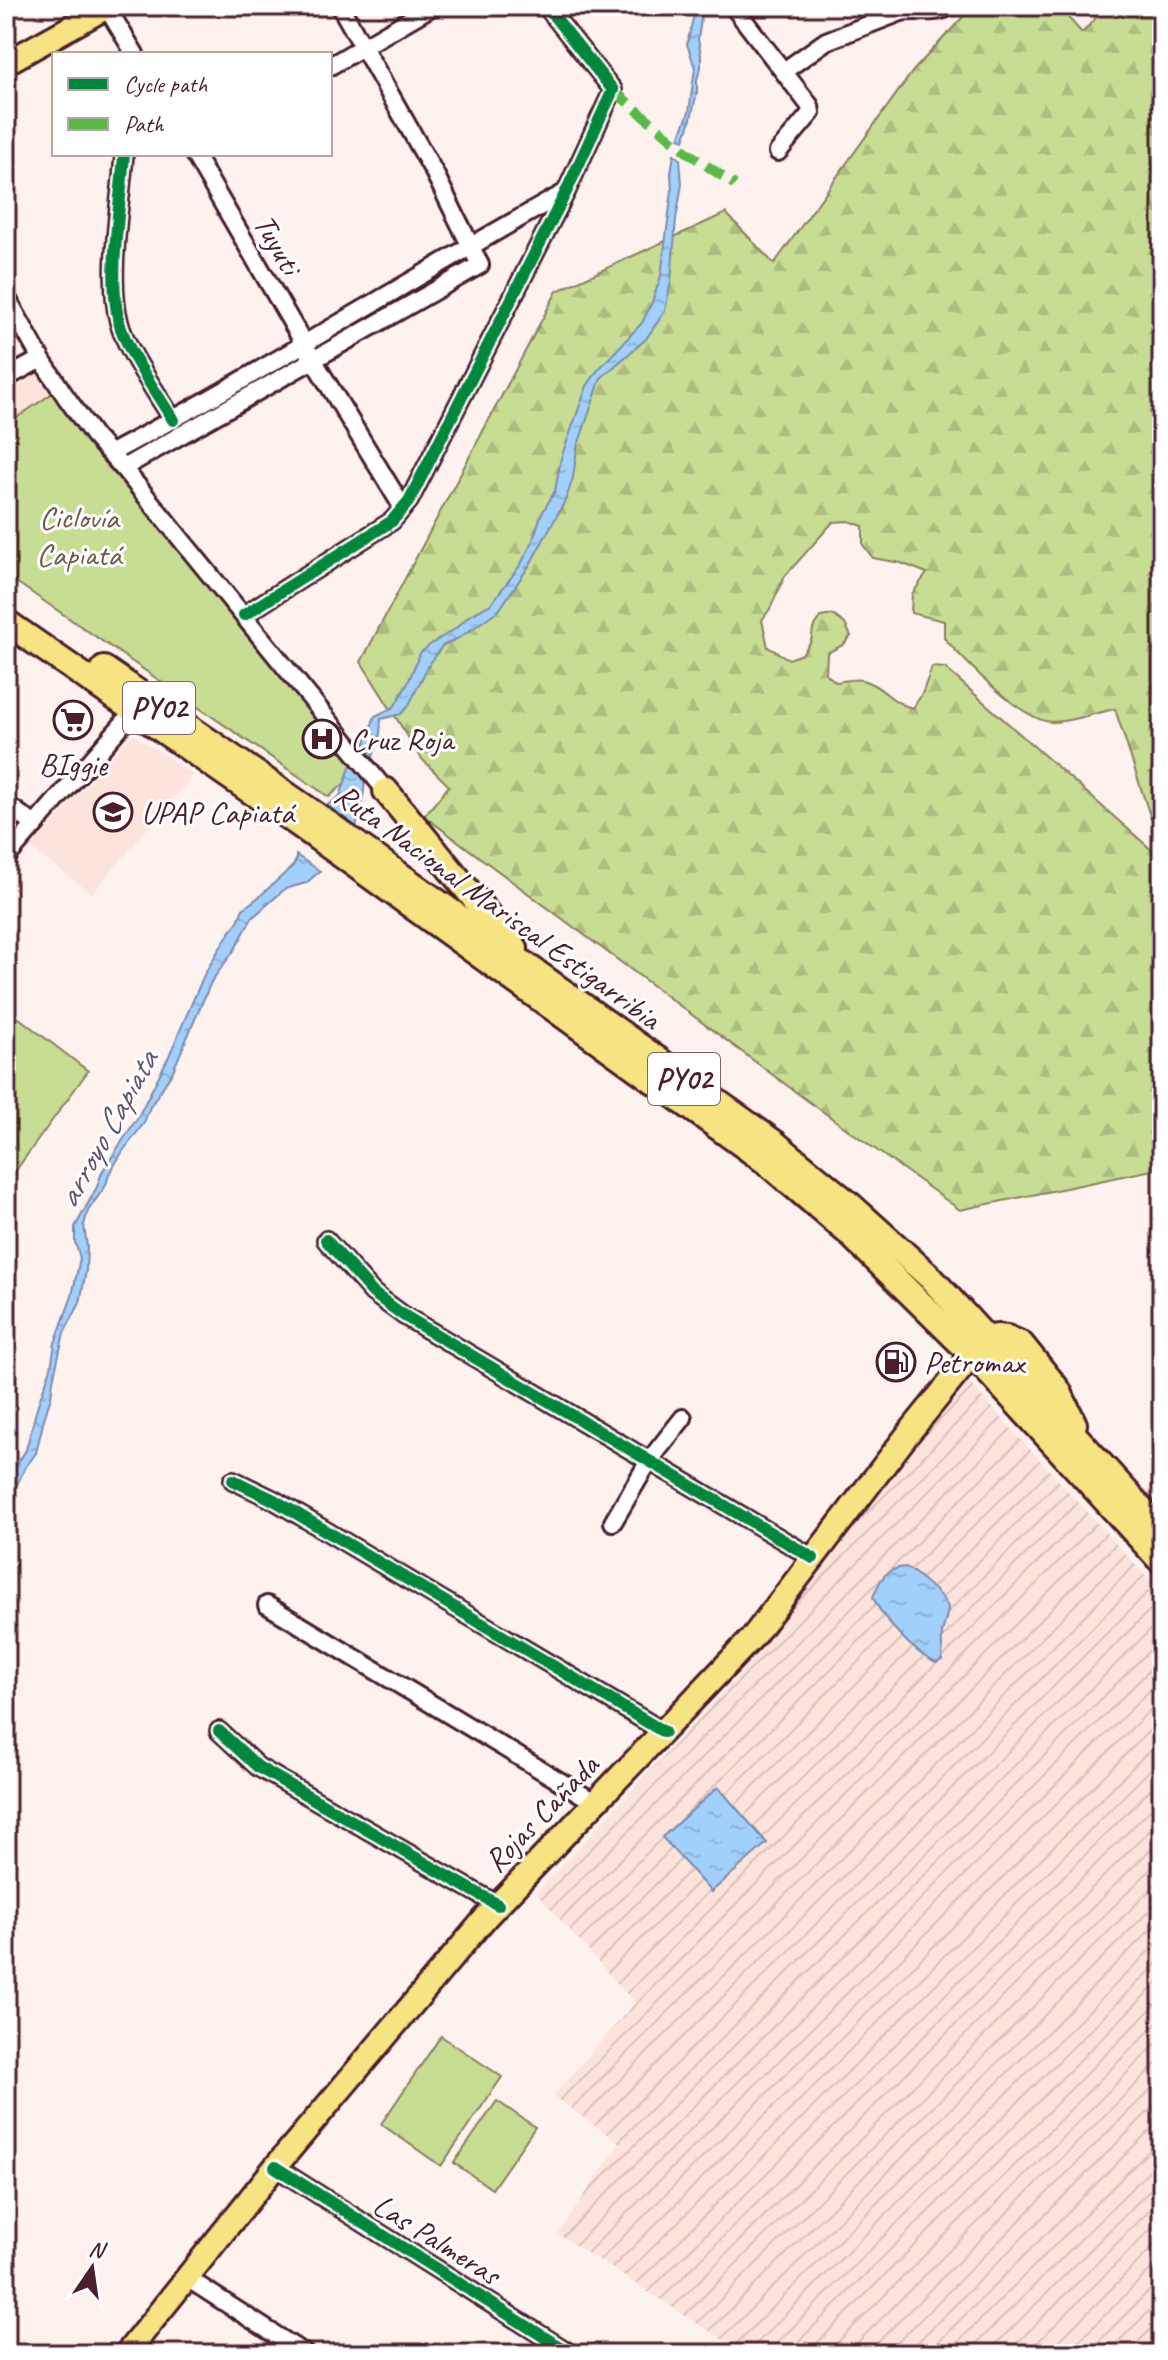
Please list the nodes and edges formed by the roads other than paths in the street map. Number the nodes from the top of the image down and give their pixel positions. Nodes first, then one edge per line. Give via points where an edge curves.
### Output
1 (107, 6) edge
2 (340, 6) edge
3 (433, 6) edge
4 (546, 6) edge
5 (733, 6) edge
6 (951, 6) edge
7 (363, 47) junction
8 (133, 52) edge
9 (6, 63) edge
10 (332, 65) edge
11 (784, 71) junction
12 (778, 152) dead end
13 (124, 156) edge
14 (195, 156) edge
15 (566, 192) junction
16 (469, 245) junction
17 (6, 296) edge
18 (304, 343) junction
19 (41, 359) junction
20 (314, 361) junction
21 (6, 378) edge
22 (173, 420) junction
23 (111, 453) junction
24 (123, 468) junction
25 (403, 508) junction
26 (6, 602) edge
27 (244, 615) junction
28 (6, 622) edge
29 (134, 711) junction
30 (386, 791) joint
31 (6, 804) edge
32 (307, 820) junction
33 (35, 825) junction
34 (354, 853) junction
35 (6, 858) edge
36 (544, 979) junction
37 (326, 1240) dead end
38 (979, 1346) junction
39 (683, 1418) dead end
40 (649, 1461) junction
41 (233, 1480) dead end
42 (613, 1522) dead end
43 (1162, 1531) edge
44 (813, 1558) junction
45 (1162, 1562) edge
46 (267, 1605) dead end
47 (219, 1731) dead end
48 (664, 1732) junction
49 (596, 1803) junction
50 (498, 1905) junction
51 (275, 2167) junction
52 (187, 2278) junction
53 (126, 2354) edge
54 (305, 2354) edge
55 (571, 2354) edge

1 - 8 street
1 - 9 main road
2 - 7 street
3 - 7 street
4 - 15 street via 613,90
5 - 11 street
6 - 11 street via 936,12 901,12 826,41
7 - 10 street
7 - 16 street
11 - 12 street via 811,113
13 - 22 street via 114,281 119,323
14 - 18 street, Tuyuti
15 - 16 street
15 - 25 street
16 - 18 street
16 - 20 street via 480,265
17 - 19 street
18 - 20 street, Tuyuti
18 - 22 street
19 - 21 street
19 - 23 street
20 - 24 street
20 - 25 street, Tuyuti
22 - 23 street
23 - 24 street
24 - 27 street
25 - 27 street via 392,521
26 - 32 highway, Ruta Nacional Mariscal Estigarribia / PY02
27 - 30 street
28 - 29 highway, Ruta Nacional Mariscal Estigarribia / PY02
29 - 32 highway, Ruta Nacional Mariscal Estigarribia / PY02
29 - 33 street
30 - 36 highway
31 - 33 street
32 - 34 highway, Ruta Nacional Mariscal Estigarribia / PY02
33 - 35 street
34 - 36 highway, Ruta Nacional Mariscal Estigarribia / PY02
34 - 38 highway, Ruta Nacional Mariscal Estigarribia / PY02 via 765,1161
36 - 38 highway, Ruta Nacional Mariscal Estigarribia / PY02 via 776,1144 849,1204 930,1277
37 - 40 street via 373,1293 403,1315
38 - 43 highway, Ruta Nacional Mariscal Estigarribia / PY02 via 1084,1445
38 - 44 main road, Rojas Cañada
38 - 45 highway, Ruta Nacional Mariscal Estigarribia / PY02
39 - 40 street
40 - 42 street
40 - 44 street
41 - 48 street
44 - 48 main road, Rojas Cañada via 752,1638
46 - 49 street
47 - 50 street via 258,1767
48 - 49 main road, Rojas Cañada
49 - 50 main road, Rojas Cañada
50 - 51 main road, Rojas Cañada
51 - 52 main road, Rojas Cañada
51 - 55 street, Las Palmeras
52 - 53 main road, Rojas Cañada
52 - 54 street

